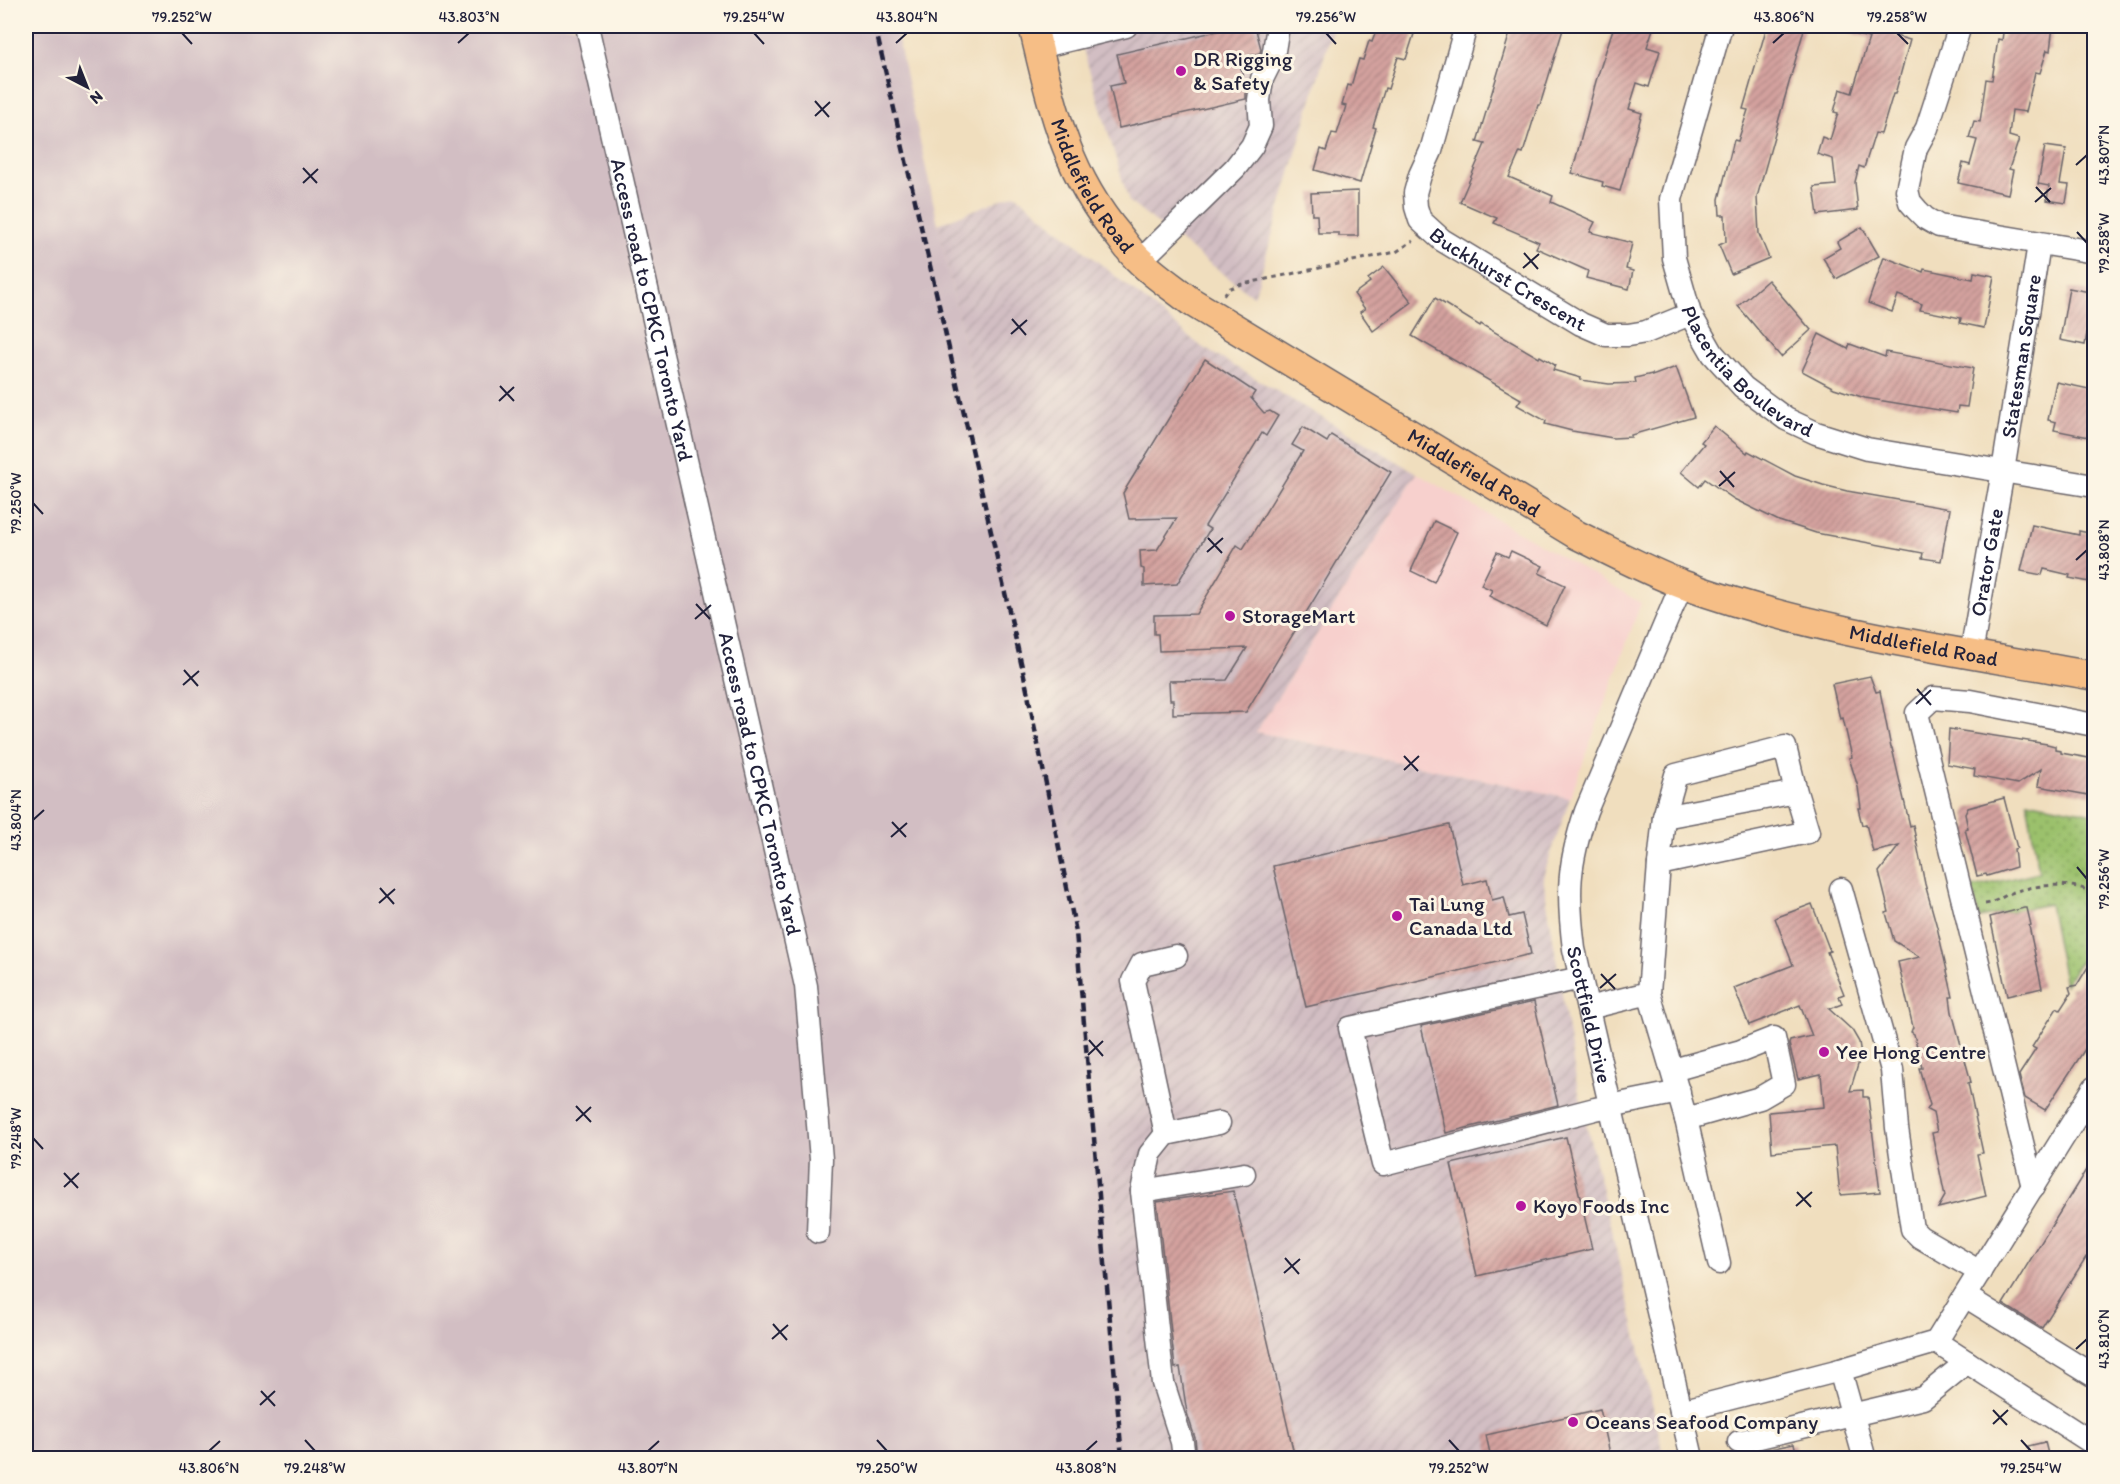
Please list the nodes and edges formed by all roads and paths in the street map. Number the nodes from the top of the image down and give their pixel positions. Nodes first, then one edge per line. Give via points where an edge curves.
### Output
1 (587, 26) edge
2 (1125, 26) edge
3 (1278, 26) edge
4 (1466, 26) edge
5 (1721, 26) edge
6 (1960, 26) edge
7 (1036, 36) edge
8 (2039, 244) junction
9 (1404, 247) dead end
10 (2094, 252) edge
11 (1140, 261) junction
12 (1228, 288) dead end
13 (1690, 314) junction
14 (2003, 471) junction
15 (2094, 486) edge
16 (1682, 584) junction
17 (1971, 654) junction
18 (2094, 676) edge
19 (2094, 725) edge
20 (1796, 792) junction
21 (1664, 817) junction
22 (1659, 864) junction
23 (1841, 889) dead end
24 (2094, 894) edge
25 (1965, 907) junction
26 (1176, 957) dead end
27 (1581, 978) junction
28 (1649, 993) junction
29 (1588, 1008) junction
30 (1673, 1070) junction
31 (2094, 1088) edge
32 (1679, 1092) junction
33 (1611, 1106) junction
34 (1686, 1119) junction
35 (2086, 1120) edge
36 (1219, 1123) dead end
37 (1166, 1134) junction
38 (1244, 1174) dead end
39 (2033, 1187) junction
40 (1142, 1191) junction
41 (818, 1232) dead end
42 (1719, 1263) dead end
43 (1980, 1272) junction
44 (1965, 1296) junction
45 (1936, 1342) junction
46 (1967, 1362) junction
47 (1840, 1370) junction
48 (2094, 1376) edge
49 (1681, 1411) junction
50 (1852, 1415) junction
51 (1739, 1442) dead end
52 (2094, 1444) edge
53 (1184, 1458) edge
54 (1692, 1458) edge
55 (1862, 1458) edge

1 - 41 street, Access road to CPKC Toronto Yard via 806,986 821,1160
2 - 7 street
3 - 11 street via 1273,57 1262,79 1261,126 1252,146 1235,168
4 - 13 street, Buckhurst Crescent via 1431,152 1415,194 1420,220 1442,240 1599,332 1615,336 1646,332
5 - 13 street, Placentia Boulevard via 1671,199 1674,258
6 - 8 street via 1927,128 1916,148 1907,190 1910,202 1939,226
7 - 11 main road, Middlefield Road via 1068,153 1085,189
8 - 10 street
8 - 14 street, Statesman Square
9 - 12 path via 1396,252
11 - 16 main road, Middlefield Road via 1190,301 1577,535
13 - 14 street, Placentia Boulevard via 1713,354 1743,387 1786,419 1867,449
14 - 15 street, Placentia Boulevard
14 - 17 street, Orator Gate
16 - 17 main road, Middlefield Road via 1757,609 1859,634
16 - 27 street, Scottfield Drive via 1576,840 1569,895
17 - 18 main road, Middlefield Road
19 - 25 street via 1970,701 1933,698 1917,713
20 - 21 street
20 - 21 street via 1785,747 1676,775
20 - 22 street via 1808,832
21 - 22 street
22 - 28 street
23 - 43 street via 1892,1071 1912,1229
24 - 25 path via 2075,886 2035,887 2010,893 1994,903
25 - 39 street
26 - 37 street via 1142,964 1133,981
27 - 29 street, Scottfield Drive
27 - 33 street via 1350,1028 1383,1164
28 - 29 street
28 - 30 street
29 - 33 street, Scottfield Drive
30 - 32 street
30 - 34 street via 1774,1038 1784,1084 1760,1098
31 - 35 street
32 - 33 street
32 - 34 street
33 - 49 street, Scottfield Drive
34 - 42 street
35 - 39 street
36 - 37 street
37 - 40 street via 1150,1154
38 - 40 street
39 - 43 street
40 - 53 street via 1163,1383
43 - 44 street
44 - 45 street
44 - 48 street
45 - 46 street
45 - 47 street
46 - 50 street via 1923,1398
46 - 52 street
47 - 49 street
47 - 50 street
49 - 54 street, Scottfield Drive
50 - 51 street
50 - 55 street

